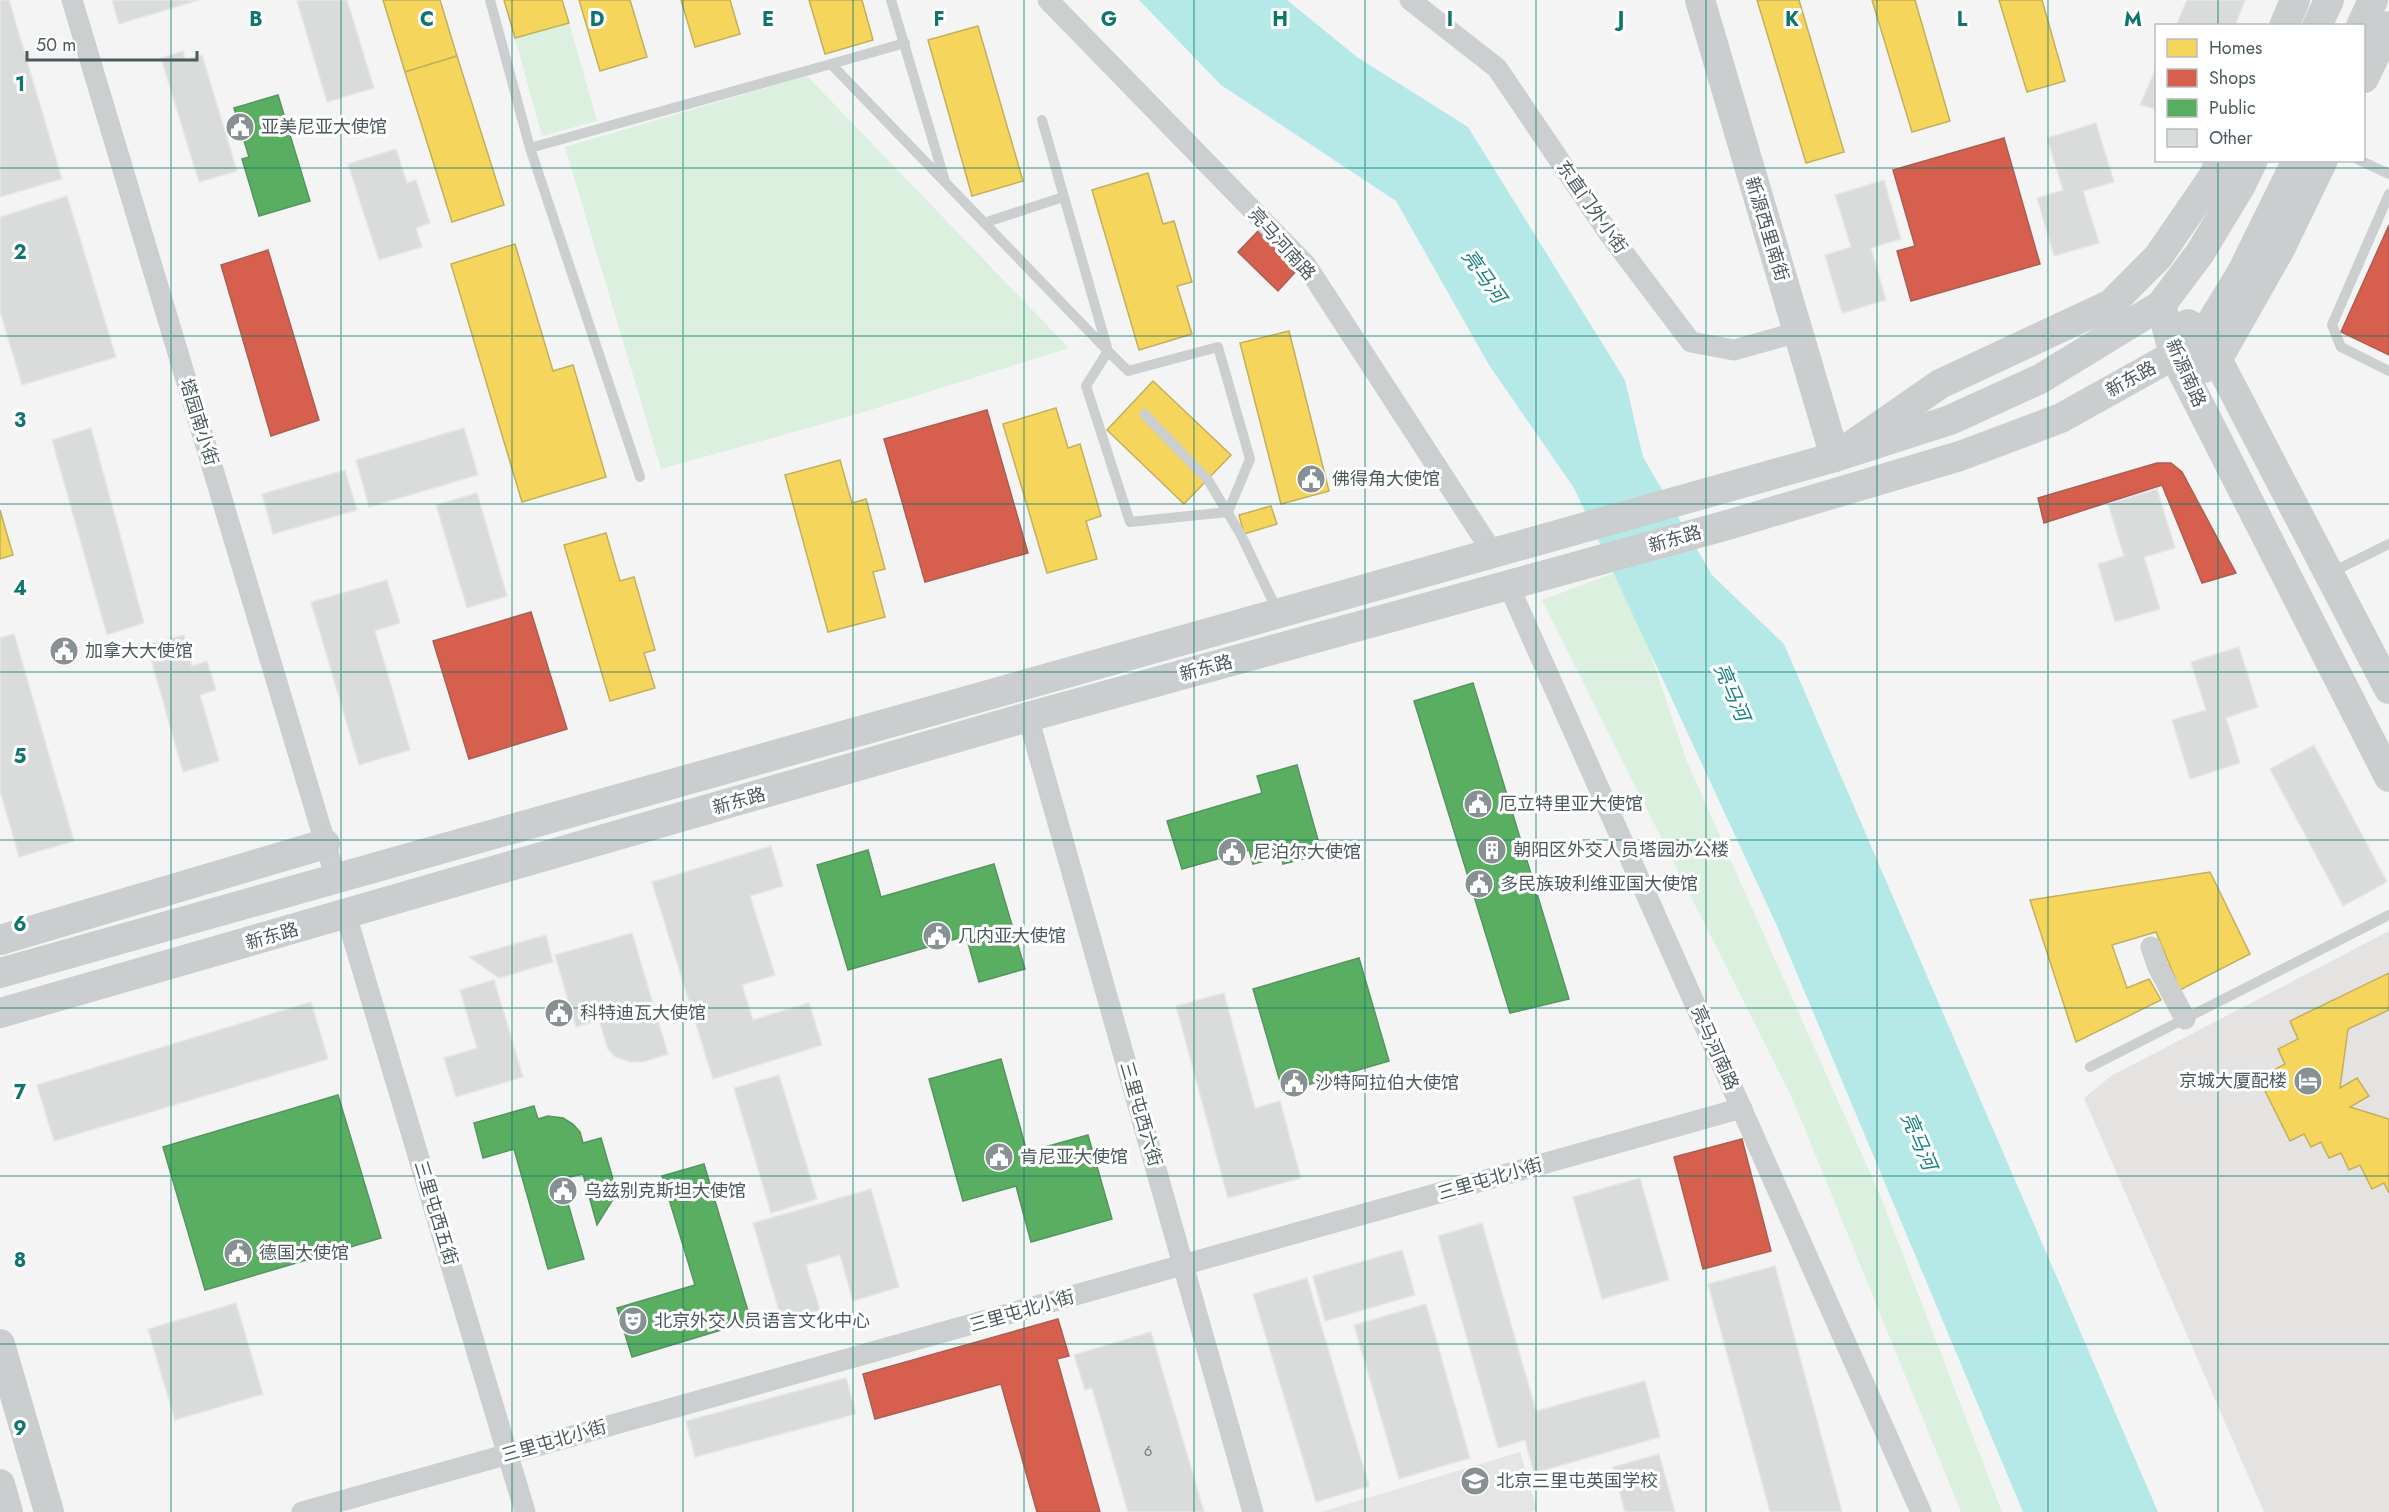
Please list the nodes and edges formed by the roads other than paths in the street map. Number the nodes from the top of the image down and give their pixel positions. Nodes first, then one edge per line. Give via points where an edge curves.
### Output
1 (72, 0) edge
2 (490, 0) edge
3 (891, 0) edge
4 (1048, 0) edge
5 (1410, 0) edge
6 (1700, 0) edge
7 (2295, 0) edge
8 (2329, 0) edge
9 (2373, 0) edge
10 (2285, 24) edge
11 (2318, 24) edge
12 (2381, 30) edge
13 (904, 43) junction
14 (831, 64) junction
15 (2365, 75) edge
16 (1042, 120) dead end
17 (530, 148) junction
18 (2220, 162) edge
19 (2252, 162) edge
20 (2296, 162) edge
21 (2322, 162) edge
22 (2363, 162) edge
23 (2389, 174) edge
24 (945, 182) junction
25 (2389, 194) edge
26 (1063, 197) junction
27 (984, 223) junction
28 (2161, 305) junction
29 (1798, 332) junction
30 (2211, 347) junction
31 (1108, 351) junction
32 (2180, 367) junction
33 (2389, 371) edge
34 (1144, 414) dead end
35 (1835, 457) junction
36 (640, 477) dead end
37 (1228, 512) junction
38 (2389, 544) edge
39 (1492, 553) junction
40 (2329, 574) junction
41 (1508, 584) junction
42 (1278, 614) junction
43 (2389, 689) edge
44 (1028, 717) junction
45 (2389, 777) edge
46 (326, 844) junction
47 (336, 879) junction
48 (346, 915) junction
49 (2389, 915) edge
50 (0, 940) edge
51 (2151, 947) dead end
52 (0, 973) edge
53 (0, 1013) edge
54 (2185, 1019) junction
55 (2090, 1068) dead end
56 (1742, 1108) junction
57 (1184, 1266) junction
58 (0, 1344) edge
59 (508, 1454) junction
60 (0, 1484) edge
61 (8, 1512) edge
62 (49, 1512) edge
63 (302, 1512) edge
64 (525, 1512) edge
65 (1253, 1512) edge
66 (1922, 1512) edge

1 - 46 street, 塔园南小街
2 - 17 lane
3 - 13 lane
4 - 39 street, 亮马河南路 via 1306,266
5 - 29 street, 东直门外小街 via 1497,68 1610,235 1691,342 1734,350
6 - 29 main road, 新源西里南街
7 - 10 main road
8 - 11 main road
9 - 12 main road
12 - 15 main road
13 - 14 lane
13 - 24 lane
14 - 17 lane
14 - 24 lane
16 - 26 lane
17 - 36 lane
18 - 35 main road via 2158,257 2111,304 1940,384
19 - 28 main road, 新东路 via 2200,253
20 - 30 main road, 新东路 via 2242,272
21 - 30 main road via 2280,249
22 - 23 lane
24 - 27 lane
25 - 33 lane via 2332,325 2341,347
26 - 27 lane
26 - 31 lane
27 - 31 lane
28 - 30 main road, 新源南路
28 - 32 main road, 新源南路
28 - 35 main road, 新东路 via 2040,379 1950,420
29 - 35 main road, 新源西里南街
30 - 32 main road, 新东路
30 - 40 main road, 新源南路
31 - 37 lane via 1086,386 1130,522
31 - 37 lane via 1128,371 1218,347 1250,459
32 - 41 main road, 新东路 via 1960,456 1731,524
32 - 45 main road, 新源南路
34 - 37 lane via 1208,480
35 - 39 main road, 新东路
37 - 42 lane
38 - 40 lane
39 - 42 main road, 新东路
40 - 43 main road, 新源南路
41 - 44 main road, 新东路
41 - 56 street, 亮马河南路
42 - 47 main road, 新东路
44 - 48 main road, 新东路
44 - 57 street, 三里屯西六街
46 - 47 street, 塔园南小街
46 - 50 main road
47 - 52 main road, 新东路
48 - 53 main road, 新东路
48 - 59 street, 三里屯西五街
49 - 54 lane
51 - 54 street
54 - 55 lane
56 - 57 street, 三里屯北小街
56 - 66 street, 亮马河南路
57 - 59 street, 三里屯北小街
57 - 65 street, 三里屯西六街
58 - 62 main road
59 - 63 street, 三里屯北小街
59 - 64 street, 三里屯西五街
60 - 61 main road

